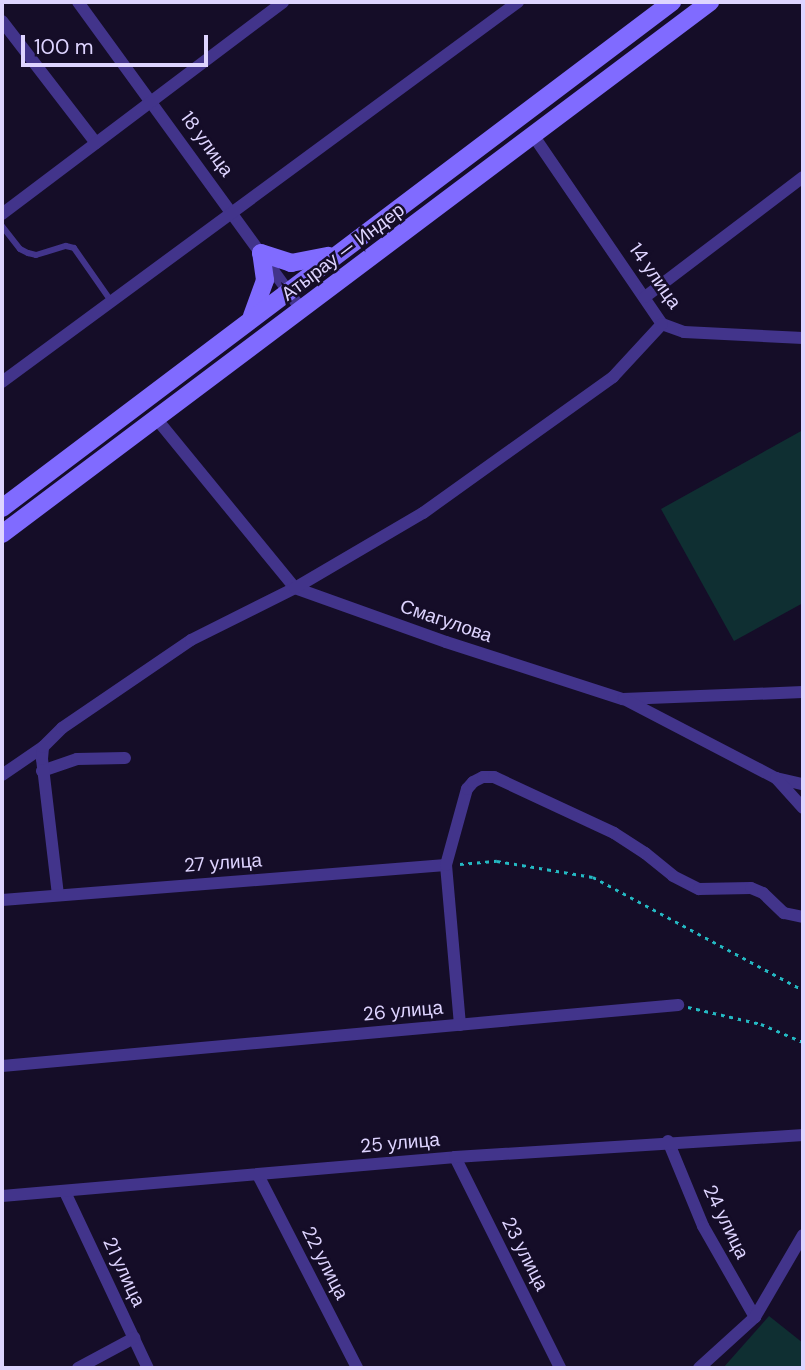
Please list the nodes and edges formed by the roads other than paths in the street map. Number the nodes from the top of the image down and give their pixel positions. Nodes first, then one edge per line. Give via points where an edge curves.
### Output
1 (78, 2) edge
2 (518, 2) edge
3 (672, 2) edge
4 (710, 2) edge
5 (277, 3) edge
6 (2, 21) edge
7 (151, 99) junction
8 (533, 135) junction
9 (96, 143) junction
10 (803, 177) edge
11 (231, 211) junction
12 (2, 214) edge
13 (2, 226) edge
14 (339, 252) junction
15 (261, 253) junction
16 (288, 290) junction
17 (645, 297) junction
18 (111, 301) junction
19 (302, 310) junction
20 (250, 319) junction
21 (662, 324) junction
22 (803, 338) edge
23 (2, 382) edge
24 (155, 417) junction
25 (2, 508) edge
26 (2, 534) edge
27 (295, 588) junction
28 (803, 692) edge
29 (623, 699) junction
30 (43, 747) junction
31 (125, 758) dead end
32 (42, 771) junction
33 (2, 775) edge
34 (776, 778) junction
35 (803, 784) edge
36 (803, 808) edge
37 (446, 864) junction
38 (58, 895) junction
39 (2, 900) edge
40 (803, 916) edge
41 (678, 1005) road end
42 (460, 1025) junction
43 (2, 1066) edge
44 (803, 1135) edge
45 (668, 1141) junction
46 (455, 1157) junction
47 (258, 1175) junction
48 (65, 1192) junction
49 (2, 1196) edge
50 (803, 1234) edge
51 (755, 1317) junction
52 (134, 1338) junction
53 (78, 1368) edge
54 (148, 1368) edge
55 (357, 1368) edge
56 (560, 1368) edge
57 (699, 1368) edge

1 - 7 street, 18 улица
2 - 11 street
3 - 14 main road, Атырау — Индер
4 - 8 main road, Атырау — Индер
5 - 7 street
6 - 9 street
7 - 9 street
7 - 11 street, 18 улица
8 - 17 street, 14 улица
8 - 19 main road, Атырау — Индер
9 - 12 street
10 - 17 street
11 - 15 street, 18 улица
11 - 18 street
13 - 18 lane via 28,253 74,248
14 - 15 main road via 291,263
14 - 16 main road, Атырау — Индер
15 - 16 street, 18 улица
15 - 20 main road via 265,281
16 - 19 street, 18 улица
16 - 20 main road, Атырау — Индер
17 - 21 street, 14 улица
18 - 23 street
19 - 24 main road, Атырау — Индер
20 - 25 main road, Атырау — Индер
21 - 22 street, 14 улица via 684,332
21 - 27 street via 613,377 521,444 423,513
24 - 26 main road, Атырау — Индер
24 - 27 street
27 - 29 street, Смагулова
27 - 30 street via 191,640 62,728
28 - 29 street, Смагулова
29 - 34 street
30 - 32 street
30 - 33 street
31 - 32 street via 77,759
32 - 38 street
34 - 35 street
34 - 36 street
37 - 38 street, 27 улица
37 - 40 street via 467,789 473,782 494,776 614,833 699,889 751,888 784,913
37 - 42 street
38 - 39 street, 27 улица
41 - 42 street, 26 улица
42 - 43 street, 26 улица
44 - 45 street, 25 улица
45 - 46 street, 25 улица
45 - 51 street, 24 улица via 703,1226
46 - 47 street, 25 улица
46 - 56 street, 23 улица
47 - 48 street, 25 улица
47 - 55 street, 22 улица
48 - 49 street, 25 улица
48 - 52 street, 21 улица
50 - 51 street
51 - 57 street
52 - 53 street
52 - 54 street, 21 улица

